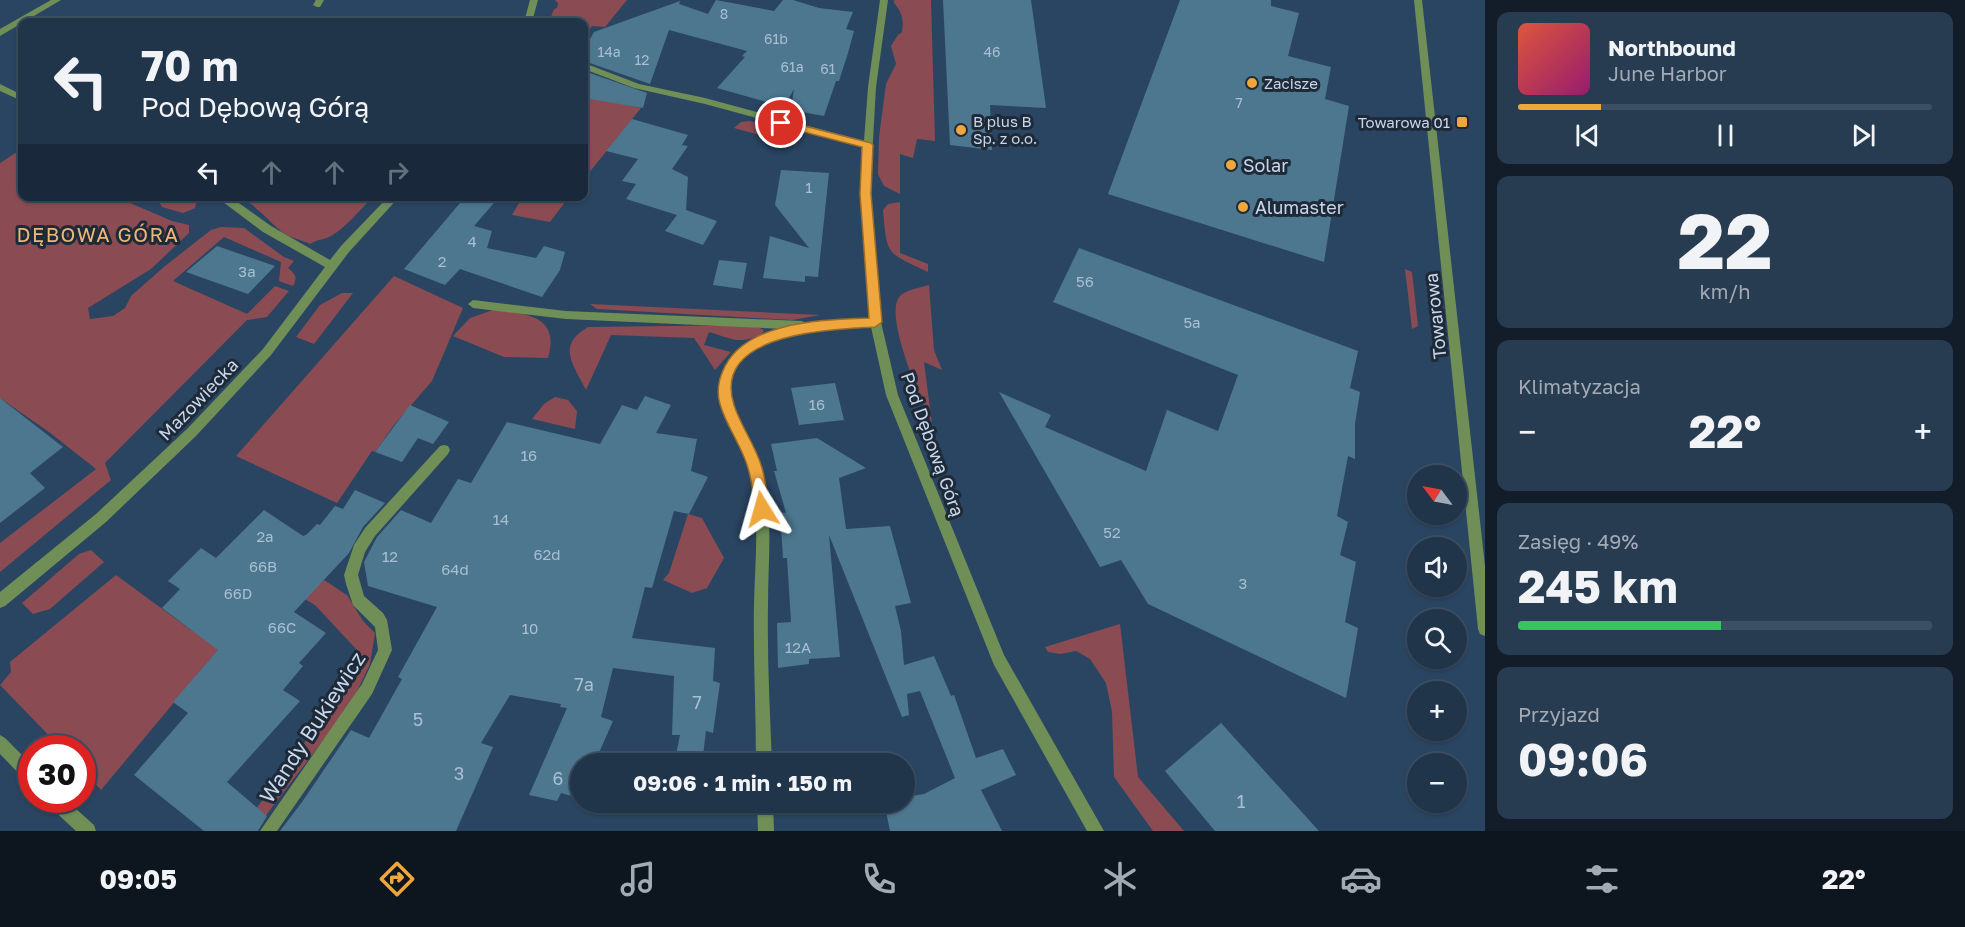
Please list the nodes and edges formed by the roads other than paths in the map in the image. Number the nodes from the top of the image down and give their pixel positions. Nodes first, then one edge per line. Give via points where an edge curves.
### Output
1 (57, 0) edge
2 (534, 0) edge
3 (884, 0) edge
4 (1418, 0) edge
5 (26, 18) edge
6 (529, 18) edge
7 (18, 23) edge
8 (0, 33) edge
9 (588, 68) edge
10 (0, 87) edge
11 (18, 96) edge
12 (867, 145) junction
13 (231, 201) edge
14 (390, 201) edge
15 (332, 266) junction
16 (473, 304) dead end
17 (875, 322) junction
18 (815, 326) junction
19 (444, 450) dead end
20 (0, 601) edge
21 (1485, 628) edge
22 (0, 743) edge
23 (764, 753) edge
24 (18, 762) edge
25 (69, 813) edge
26 (765, 813) edge
27 (88, 831) edge
28 (268, 831) edge
29 (766, 831) edge
30 (1096, 831) edge

1 - 5 street
2 - 6 street
3 - 12 street, Pod Dębową Górą
4 - 21 street, Towarowa
7 - 8 street
9 - 12 street via 637,86
10 - 11 street
12 - 17 street, Pod Dębową Górą via 865,194
13 - 15 street via 305,253
14 - 15 street, Mazowiecka
15 - 20 street, Mazowiecka via 267,352 192,432 101,518
16 - 18 street via 566,315
17 - 18 street
17 - 30 street, Pod Dębową Górą via 892,395 995,651
18 - 23 street via 749,346 731,365 724,384 732,419 755,468 762,509
19 - 28 street, Wandy Bukiewicz via 369,532 359,549 351,574 353,584 358,600 378,618 385,633 386,650 367,689
22 - 24 street
25 - 27 street
26 - 29 street

